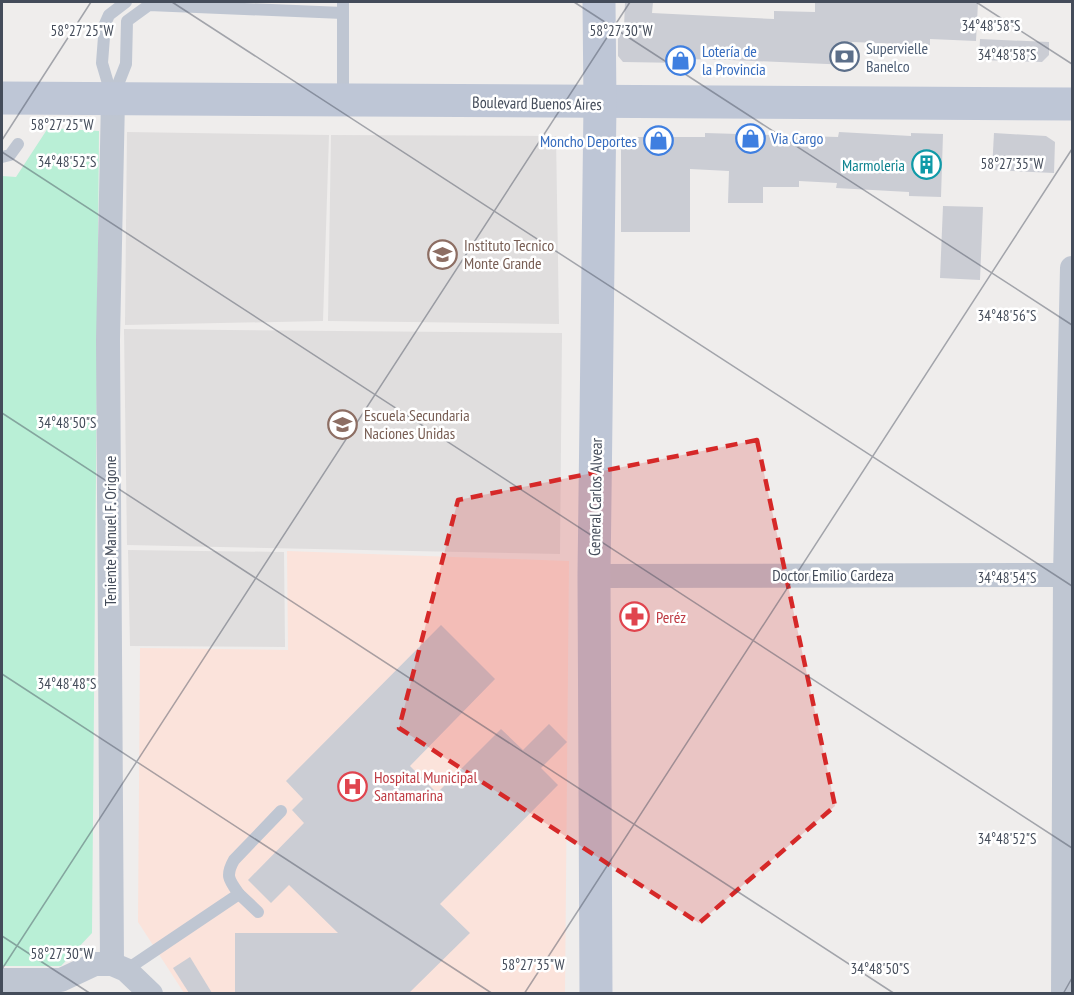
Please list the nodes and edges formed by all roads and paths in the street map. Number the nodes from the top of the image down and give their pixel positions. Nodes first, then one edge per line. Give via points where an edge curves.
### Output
1 (126, 2) edge
2 (599, 2) edge
3 (250, 5) edge
4 (343, 7) edge
5 (2, 98) edge
6 (113, 99) junction
7 (343, 100) junction
8 (600, 104) junction
9 (1072, 104) edge
10 (18, 144) dead end
11 (2, 157) edge
12 (1072, 268) edge
13 (1069, 575) edge
14 (594, 576) junction
15 (281, 811) dead end
16 (239, 894) junction
17 (258, 912) dead end
18 (119, 967) junction
19 (2, 980) edge
20 (57, 987) edge
21 (151, 993) edge
22 (596, 993) edge
23 (1064, 993) edge

1 - 6 lane via 109,15 105,24 102,63
2 - 8 main road, General Carlos Alvear
3 - 4 lane
3 - 6 lane via 149,5 127,21 126,64
4 - 7 lane
5 - 6 main road, Boulevard Buenos Aires
6 - 7 main road, Boulevard Buenos Aires
6 - 18 street, Teniente Manuel F. Origone via 108,340
7 - 8 main road, Boulevard Buenos Aires
8 - 9 main road, Boulevard Buenos Aires
8 - 14 main road, General Carlos Alvear
10 - 11 lane via 10,155
12 - 13 street
13 - 14 street, Doctor Emilio Cardeza
13 - 23 street
14 - 22 main road, General Carlos Alvear
15 - 16 lane via 228,870 229,880
16 - 17 lane
16 - 18 lane
18 - 20 street via 95,964
18 - 21 street
19 - 20 street

